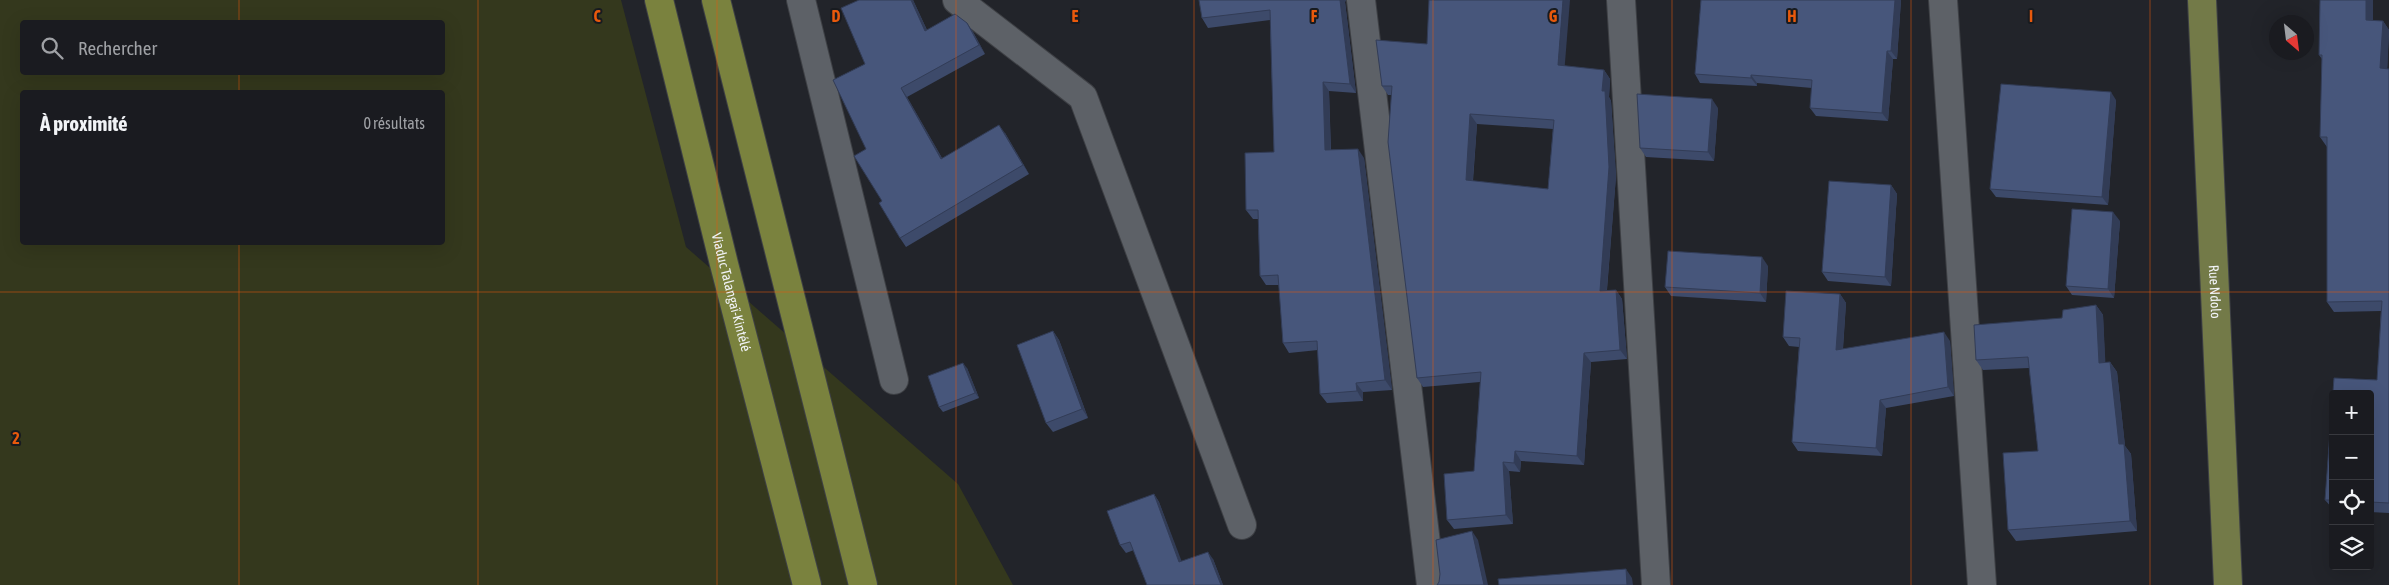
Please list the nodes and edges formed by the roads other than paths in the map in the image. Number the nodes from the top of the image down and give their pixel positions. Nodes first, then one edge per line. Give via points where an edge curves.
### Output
1 (659, 0) edge
2 (716, 0) edge
3 (801, 0) edge
4 (958, 0) edge
5 (1361, 0) edge
6 (1621, 0) edge
7 (1943, 0) edge
8 (2202, 0) edge
9 (894, 380) dead end
10 (1242, 525) dead end
11 (808, 585) edge
12 (863, 585) edge
13 (1431, 585) edge
14 (1656, 585) edge
15 (1982, 585) edge
16 (2228, 585) edge

1 - 11 highway, Viaduc Talangaï-Kintélé
2 - 12 highway
3 - 9 street
4 - 10 street via 1083,98
5 - 13 street
6 - 14 street
7 - 15 street
8 - 16 main road, Rue Ndolo

